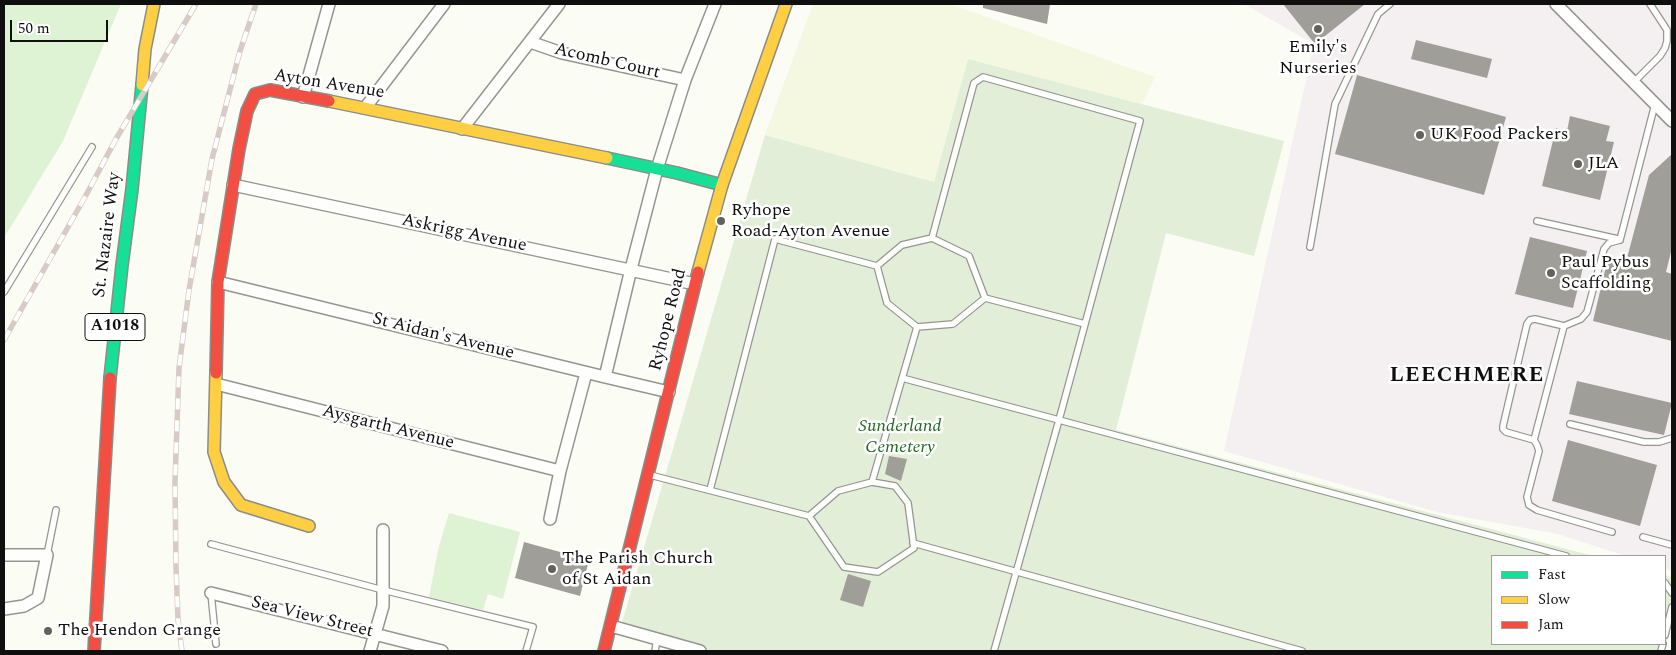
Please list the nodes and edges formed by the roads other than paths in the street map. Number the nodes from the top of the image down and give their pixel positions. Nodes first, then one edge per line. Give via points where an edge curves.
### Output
1 (154, 4) edge
2 (329, 4) edge
3 (444, 4) edge
4 (559, 4) edge
5 (715, 4) edge
6 (786, 4) edge
7 (1390, 4) edge
8 (1556, 4) edge
9 (1650, 4) edge
10 (530, 42) junction
11 (685, 80) junction
12 (1634, 82) junction
13 (302, 96) junction
14 (1655, 103) junction
15 (365, 108) junction
16 (1672, 121) edge
17 (462, 129) junction
18 (92, 147) dead end
19 (657, 169) junction
20 (722, 184) junction
21 (233, 185) junction
22 (1537, 221) dead end
23 (932, 238) junction
24 (1620, 240) junction
25 (1310, 247) dead end
26 (877, 266) junction
27 (631, 269) junction
28 (218, 282) junction
29 (695, 284) junction
30 (4, 292) edge
31 (985, 298) junction
32 (1085, 324) junction
33 (917, 326) junction
34 (1564, 326) junction
35 (586, 373) junction
36 (605, 377) junction
37 (902, 378) junction
38 (216, 384) junction
39 (669, 392) junction
40 (1059, 420) junction
41 (1570, 424) dead end
42 (1672, 438) edge
43 (1534, 440) junction
44 (560, 471) junction
45 (648, 475) junction
46 (872, 482) junction
47 (710, 490) junction
48 (56, 510) dead end
49 (809, 516) junction
50 (550, 519) dead end
51 (309, 526) dead end
52 (383, 530) dead end
53 (1612, 532) dead end
54 (1643, 537) dead end
55 (913, 543) junction
56 (211, 544) dead end
57 (1672, 545) edge
58 (4, 555) edge
59 (47, 555) junction
60 (1562, 555) edge
61 (1016, 572) junction
62 (383, 590) junction
63 (211, 593) joint
64 (1672, 607) edge
65 (4, 608) edge
66 (611, 626) junction
67 (1666, 631) edge
68 (375, 634) junction
69 (658, 639) junction
70 (216, 644) dead end
71 (94, 651) edge
72 (370, 651) edge
73 (442, 651) edge
74 (526, 651) edge
75 (604, 651) edge
76 (655, 651) edge
77 (700, 651) edge
78 (994, 651) edge
79 (1302, 651) edge

1 - 71 main road, St. Nazaire Way / A1018 via 145,48 111,369
2 - 13 street
3 - 15 street
4 - 10 street
5 - 11 street
6 - 20 main road, Ryhope Road
7 - 25 lane via 1378,14 1335,104
8 - 12 street
9 - 12 lane via 1667,30 1667,41 1660,56
10 - 11 street, Acomb Court via 562,54
10 - 17 street
11 - 19 street
12 - 14 street
13 - 15 main road, Ayton Avenue
13 - 21 main road, Ayton Avenue via 270,90 255,94 247,111
14 - 16 street
14 - 24 lane
15 - 17 main road, Ayton Avenue
17 - 19 main road, Ayton Avenue
18 - 30 lane
19 - 20 main road, Ayton Avenue
19 - 27 street
20 - 29 main road, Ryhope Road
21 - 27 street, Askrigg Avenue
21 - 28 main road, Ayton Avenue
22 - 24 lane
23 - 26 lane via 902,244
23 - 31 lane via 969,256
23 - 32 lane via 974,83 983,77 1140,121
24 - 34 lane via 1609,243 1604,249 1587,312 1581,319
26 - 33 lane via 887,303
26 - 47 lane via 775,240
27 - 29 street, Askrigg Avenue
27 - 36 street
28 - 35 street, St Aidan's Avenue
28 - 38 main road, Ayton Avenue
29 - 39 main road, Ryhope Road
31 - 32 lane
31 - 33 lane via 954,324
32 - 40 lane
33 - 37 lane
34 - 43 lane
34 - 43 lane via 1535,319 1527,324 1503,430
35 - 36 street, St Aidan's Avenue
35 - 44 street
36 - 39 street, St Aidan's Avenue
37 - 40 lane
37 - 46 lane
38 - 44 street, Aysgarth Avenue
38 - 51 main road, Ayton Avenue via 214,452 224,482 242,505
39 - 45 main road, Ryhope Road
40 - 60 lane
40 - 61 lane
41 - 42 lane via 1644,442
43 - 53 lane via 1538,451 1527,497 1529,505
44 - 50 street
45 - 47 lane
45 - 66 main road, Ryhope Road
46 - 49 lane via 838,491
46 - 55 lane via 896,486 908,503
47 - 49 lane
48 - 59 lane
49 - 55 lane via 844,567 878,572 914,548
52 - 62 street
54 - 57 lane
55 - 61 lane
56 - 62 lane
58 - 59 street
59 - 65 street via 38,598 24,606
61 - 78 lane
61 - 79 lane
62 - 68 street via 383,606
62 - 74 lane via 533,627
63 - 68 street, Sea View Street
63 - 70 lane
64 - 67 lane
66 - 69 street
66 - 75 main road, Ryhope Road
68 - 72 street
68 - 73 street, Sea View Street
69 - 76 lane
69 - 77 street

